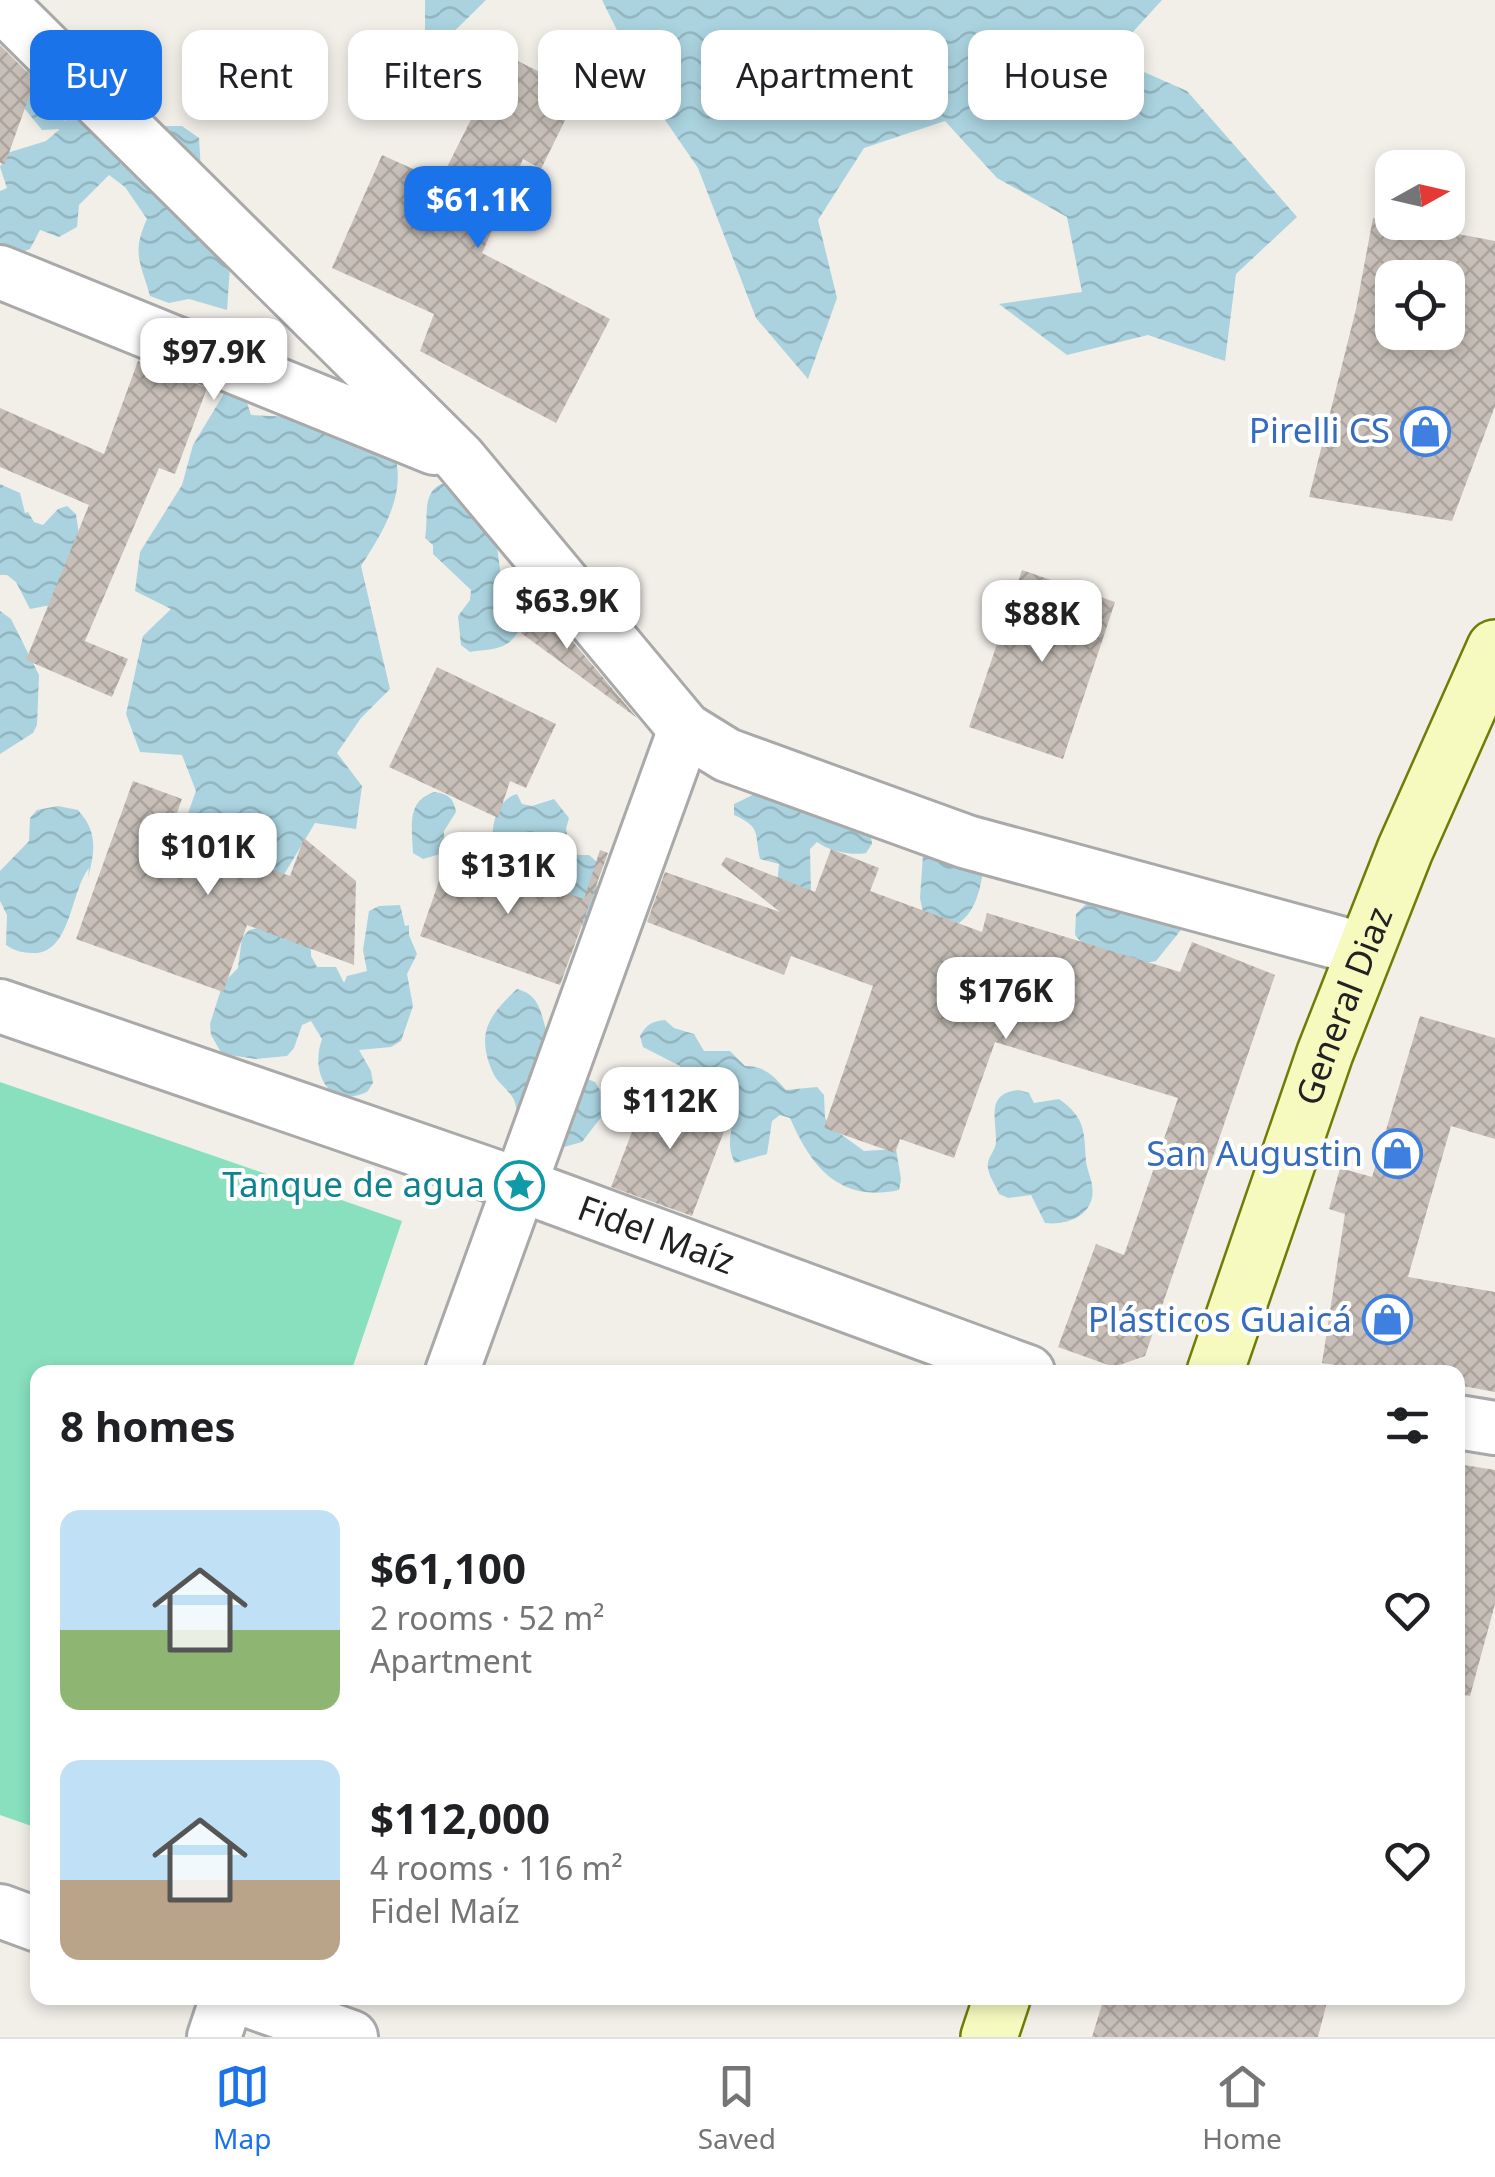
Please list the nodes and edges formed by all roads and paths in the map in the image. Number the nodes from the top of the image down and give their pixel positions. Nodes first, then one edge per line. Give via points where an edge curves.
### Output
1 (0, 3) edge
2 (0, 272) edge
3 (459, 458) junction
4 (1495, 648) edge
5 (685, 729) junction
6 (1365, 950) junction
7 (0, 1006) edge
8 (520, 1186) junction
9 (455, 1365) edge
10 (1009, 1365) edge
11 (1217, 1365) edge
12 (1465, 1423) edge
13 (1495, 1428) edge
14 (0, 1911) edge
15 (30, 1922) edge
16 (225, 2005) edge
17 (260, 2005) edge
18 (999, 2005) edge
19 (214, 2037) edge
20 (351, 2037) edge
21 (988, 2037) edge

1 - 3 street
2 - 3 street
3 - 5 street
4 - 6 main road, General Diaz
5 - 6 street via 727,754 967,842
5 - 8 street
6 - 11 main road, General Diaz
7 - 8 street, Fidel Maíz
8 - 9 street
8 - 10 street, Fidel Maíz
12 - 13 street
14 - 15 street
16 - 19 street
17 - 20 street
18 - 21 main road

